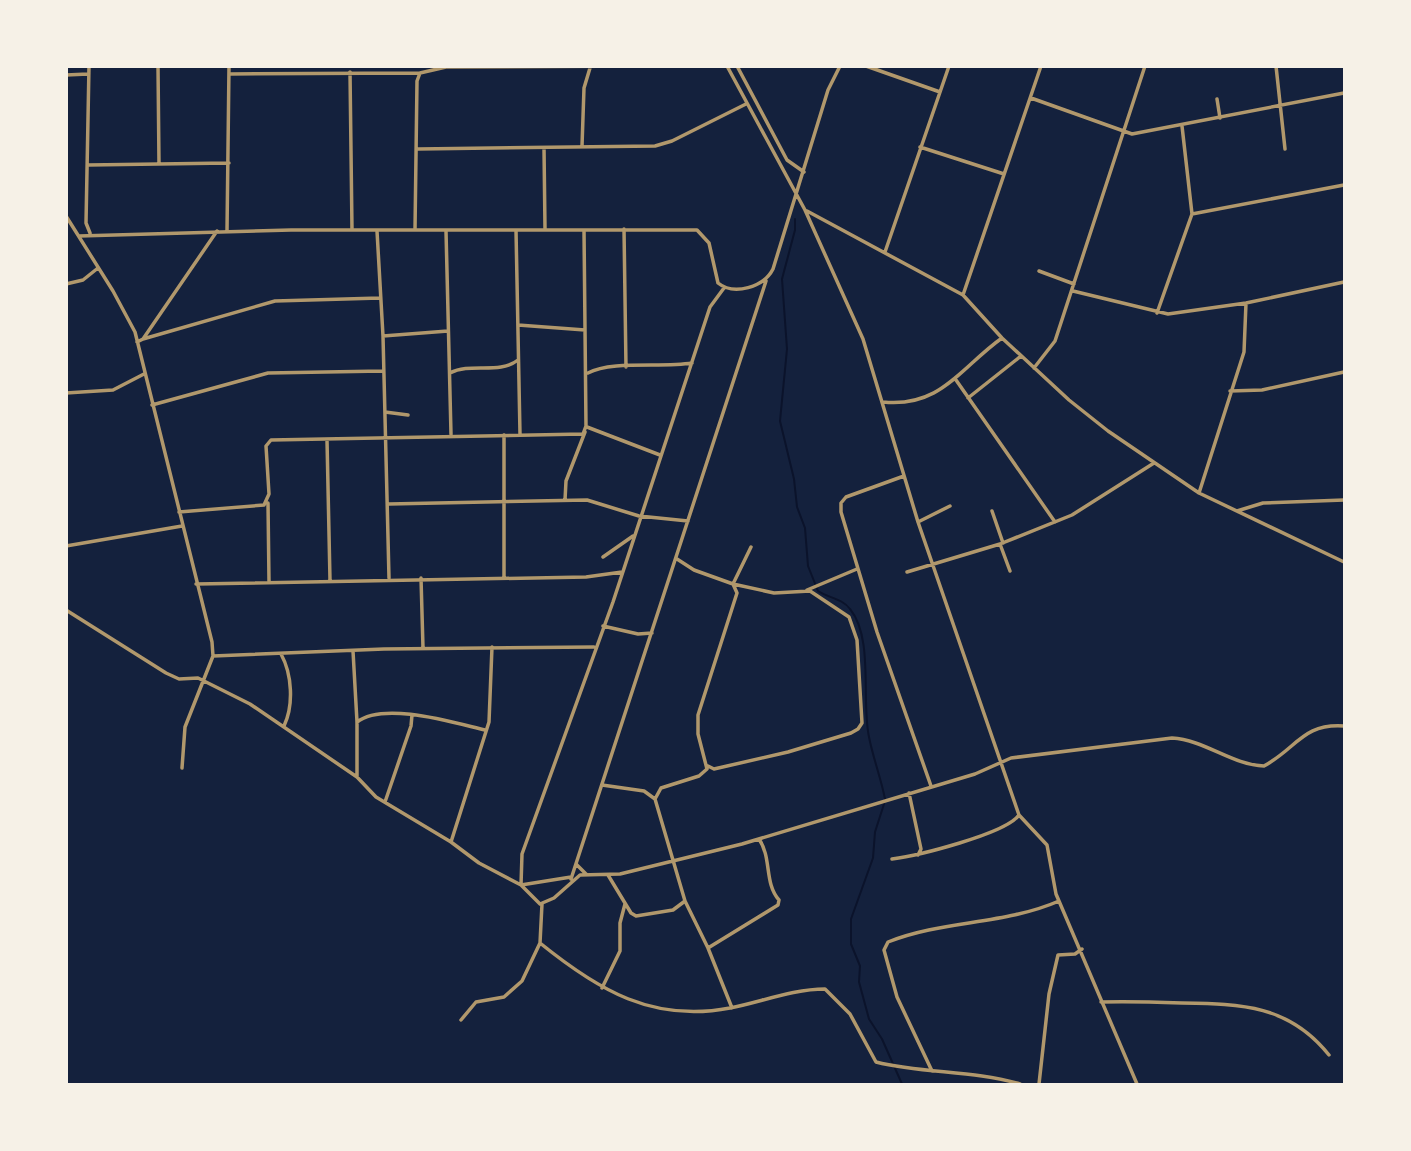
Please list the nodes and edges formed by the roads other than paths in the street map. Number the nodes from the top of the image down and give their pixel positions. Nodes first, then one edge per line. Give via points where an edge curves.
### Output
1 (89, 66) edge
2 (159, 66) edge
3 (229, 66) edge
4 (645, 66) edge
5 (727, 66) edge
6 (737, 66) edge
7 (840, 66) edge
8 (866, 66) edge
9 (949, 66) edge
10 (1041, 66) edge
11 (1145, 66) edge
12 (1276, 66) edge
13 (446, 67) edge
14 (494, 67) edge
15 (573, 67) edge
16 (590, 67) edge
17 (350, 72) junction
18 (420, 73) junction
19 (88, 74) junction
20 (230, 74) junction
21 (66, 75) edge
22 (940, 92) junction
23 (1345, 93) edge
24 (1031, 98) junction
25 (1217, 99) dead end
26 (747, 104) junction
27 (1280, 104) junction
28 (1220, 118) junction
29 (1182, 126) junction
30 (1125, 133) junction
31 (582, 146) junction
32 (920, 147) junction
33 (544, 148) junction
34 (418, 149) junction
35 (1285, 149) dead end
36 (229, 163) junction
37 (159, 164) junction
38 (88, 165) junction
39 (804, 172) junction
40 (1004, 174) junction
41 (1345, 186) edge
42 (796, 196) junction
43 (805, 210) junction
44 (1192, 214) junction
45 (66, 216) edge
46 (545, 229) junction
47 (584, 229) junction
48 (624, 229) junction
49 (352, 230) junction
50 (377, 230) junction
51 (415, 230) junction
52 (516, 230) junction
53 (217, 231) junction
54 (227, 231) junction
55 (446, 231) junction
56 (90, 233) junction
57 (79, 236) junction
58 (885, 252) junction
59 (99, 267) junction
60 (1039, 271) dead end
61 (767, 278) junction
62 (1345, 282) edge
63 (66, 284) edge
64 (1074, 284) junction
65 (724, 288) junction
66 (1072, 291) junction
67 (963, 295) junction
68 (380, 298) junction
69 (1246, 303) junction
70 (1157, 313) junction
71 (518, 325) junction
72 (585, 330) junction
73 (448, 331) junction
74 (383, 336) junction
75 (1002, 338) junction
76 (143, 339) junction
77 (137, 342) junction
78 (1021, 356) junction
79 (518, 360) junction
80 (588, 363) junction
81 (692, 363) junction
82 (626, 367) junction
83 (598, 368) junction
84 (1034, 368) junction
85 (383, 370) junction
86 (1345, 372) edge
87 (588, 373) junction
88 (144, 374) junction
89 (449, 374) junction
90 (956, 380) junction
91 (1230, 391) junction
92 (66, 393) edge
93 (968, 398) junction
94 (883, 401) junction
95 (152, 405) junction
96 (385, 412) junction
97 (408, 415) dead end
98 (586, 429) junction
99 (451, 434) junction
100 (520, 434) junction
101 (505, 435) junction
102 (386, 436) junction
103 (327, 440) junction
104 (660, 455) junction
105 (1154, 463) junction
106 (904, 476) junction
107 (1199, 493) junction
108 (565, 500) junction
109 (1345, 500) edge
110 (268, 501) junction
111 (505, 503) junction
112 (389, 504) junction
113 (950, 506) dead end
114 (992, 511) dead end
115 (1237, 511) junction
116 (179, 512) junction
117 (639, 516) junction
118 (688, 521) junction
119 (918, 522) junction
120 (1055, 522) junction
121 (182, 526) junction
122 (633, 536) junction
123 (1001, 544) junction
124 (66, 546) edge
125 (751, 547) dead end
126 (603, 557) dead end
127 (677, 559) junction
128 (1345, 562) edge
129 (934, 566) junction
130 (857, 569) junction
131 (1010, 571) dead end
132 (622, 572) junction
133 (906, 572) dead end
134 (388, 578) junction
135 (421, 578) junction
136 (504, 578) junction
137 (330, 580) junction
138 (268, 581) junction
139 (196, 584) junction
140 (733, 584) junction
141 (805, 591) junction
142 (67, 613) edge
143 (603, 626) junction
144 (652, 633) junction
145 (594, 646) junction
146 (492, 647) junction
147 (423, 648) junction
148 (353, 651) junction
149 (281, 654) junction
150 (213, 656) junction
151 (204, 681) junction
152 (412, 715) junction
153 (357, 722) junction
154 (284, 726) junction
155 (1345, 726) edge
156 (486, 730) junction
157 (1001, 763) junction
158 (708, 766) junction
159 (183, 768) dead end
160 (356, 777) junction
161 (602, 785) junction
162 (931, 786) junction
163 (909, 793) junction
164 (655, 799) junction
165 (384, 803) junction
166 (1019, 816) junction
167 (759, 839) junction
168 (451, 842) junction
169 (918, 856) junction
170 (673, 859) junction
171 (892, 859) dead end
172 (576, 864) junction
173 (587, 875) junction
174 (608, 875) junction
175 (571, 877) junction
176 (570, 884) junction
177 (521, 885) junction
178 (685, 901) junction
179 (1059, 901) junction
180 (542, 904) junction
181 (625, 904) junction
182 (540, 943) junction
183 (708, 948) junction
184 (1082, 950) junction
185 (602, 988) junction
186 (1101, 1002) junction
187 (732, 1008) junction
188 (461, 1020) dead end
189 (1329, 1055) dead end
190 (932, 1071) junction
191 (1020, 1084) edge
192 (1039, 1084) edge
193 (1137, 1084) edge

1 - 19 street
2 - 37 street
3 - 20 street
4 - 16 street
5 - 26 street
6 - 39 street via 786,160
7 - 39 street via 828,90
8 - 22 street
9 - 22 street
10 - 24 street
11 - 30 street
12 - 27 street
13 - 14 street
13 - 18 street
14 - 15 street
15 - 16 street
16 - 31 street via 584,88
17 - 18 street
17 - 20 street
17 - 49 street
18 - 34 street
19 - 21 street
19 - 38 street
20 - 36 street
22 - 32 street
23 - 27 street
24 - 30 street
24 - 40 street
25 - 28 street
26 - 31 street via 665,144
26 - 42 street
27 - 28 street
27 - 35 street
28 - 29 street
29 - 30 street
29 - 44 street
30 - 64 street
31 - 33 street
32 - 40 street
32 - 58 street
33 - 34 street
33 - 46 street
34 - 51 street
36 - 37 street
36 - 54 street
37 - 38 street
38 - 56 street via 86,223
39 - 42 street
40 - 67 street
41 - 44 street
42 - 43 street
42 - 61 street
43 - 58 street
43 - 94 street via 863,339
44 - 70 street
45 - 57 street
46 - 47 street
46 - 52 street
47 - 48 street
47 - 72 street
48 - 65 street via 699,230 709,243 715,279
48 - 82 street
49 - 50 street
49 - 54 street
50 - 51 street
50 - 68 street
51 - 55 street
52 - 55 street
52 - 71 street
53 - 54 street
53 - 56 street
53 - 76 street
55 - 73 street
56 - 57 street
57 - 59 street
58 - 67 street
59 - 63 street via 83,280
59 - 77 street via 127,314
60 - 64 street
61 - 65 street via 750,287
61 - 118 street
62 - 69 street
64 - 66 street
65 - 81 street via 710,307
66 - 70 street
66 - 84 street via 1055,341
67 - 75 street
68 - 74 street
68 - 76 street via 275,301
69 - 70 street
69 - 91 street via 1244,352
71 - 72 street
71 - 79 street
72 - 80 street
73 - 74 street
73 - 89 street
74 - 85 street
75 - 78 street
75 - 90 street
76 - 77 street
77 - 88 street
78 - 84 street
78 - 93 street
79 - 89 street via 504,366 464,367
79 - 100 street
80 - 83 street
80 - 87 street
81 - 82 street
81 - 104 street
82 - 83 street
83 - 87 street
84 - 105 street
85 - 95 street via 268,373
85 - 96 street
86 - 91 street via 1262,390
87 - 98 street
88 - 92 street via 113,390
88 - 95 street
89 - 99 street
90 - 93 street
90 - 94 street via 912,402
91 - 107 street
93 - 120 street
94 - 106 street
95 - 116 street
96 - 97 street
96 - 102 street
98 - 100 street via 579,435
98 - 104 street via 606,432
98 - 108 street via 566,481
99 - 101 street
99 - 102 street
100 - 101 street
101 - 111 street
102 - 103 street
102 - 112 street
103 - 110 street via 268,441
103 - 137 street
104 - 117 street
105 - 107 street
105 - 120 street via 1096,502
106 - 119 street
106 - 130 street via 842,501 843,524
107 - 115 street
108 - 111 street
108 - 117 street via 594,501
109 - 115 street via 1263,503
110 - 116 street via 256,507
110 - 138 street
111 - 112 street
111 - 136 street
112 - 134 street
113 - 119 street
114 - 123 street
115 - 128 street
116 - 121 street
117 - 118 street
117 - 122 street
118 - 127 street
119 - 129 street
120 - 123 street
121 - 124 street
121 - 139 street
122 - 126 street
122 - 132 street
123 - 129 street
123 - 131 street
125 - 140 street
127 - 140 street
127 - 144 street
129 - 133 street
129 - 157 street
130 - 141 street
130 - 162 street
132 - 136 street
132 - 143 street
134 - 135 street
134 - 137 street
135 - 136 street
135 - 147 street
137 - 138 street
138 - 139 street
139 - 150 street
140 - 141 street via 774,593
140 - 158 street via 737,596 698,715 698,734
141 - 158 street via 844,613 853,626 860,666 861,726 788,752
142 - 151 street via 179,679
143 - 144 street
143 - 145 street
144 - 161 street
145 - 146 street
145 - 177 street via 522,854
146 - 147 street
146 - 156 street via 491,710
147 - 148 street
148 - 149 street
148 - 153 street
149 - 150 street
149 - 154 street via 291,704
150 - 151 street
151 - 154 street
151 - 159 street via 185,727
152 - 153 street via 363,717
152 - 156 street
152 - 165 street
153 - 160 street
154 - 160 street
155 - 157 street via 1328,725 1307,732 1264,766 1172,738 1021,756
156 - 168 street
157 - 162 street
157 - 166 street
158 - 164 street via 699,776 661,788
160 - 165 street
161 - 164 street via 644,791
161 - 172 street
162 - 163 street
163 - 167 street
163 - 169 street via 921,850
164 - 170 street
165 - 168 street
166 - 169 street via 1008,826
166 - 179 street via 1047,845
167 - 170 street
167 - 183 street via 779,903 762,918
168 - 177 street
169 - 171 street
170 - 174 street
170 - 178 street
172 - 173 street
172 - 175 street
173 - 174 street
173 - 176 street
174 - 181 street
175 - 176 street
175 - 177 street
176 - 180 street
177 - 180 street
178 - 181 street via 674,909 645,916 631,913
178 - 183 street
179 - 184 street
179 - 190 street via 1014,917 888,942 884,950 897,997
180 - 182 street
181 - 185 street via 620,951
182 - 185 street
182 - 188 street via 517,987 496,1000 476,1002
183 - 187 street
184 - 186 street
184 - 192 street via 1058,955
185 - 187 street via 652,1007 692,1012
186 - 189 street via 1247,1005 1287,1020 1318,1041
186 - 193 street
187 - 190 street via 825,989 850,1014 876,1062
190 - 191 street via 970,1072

